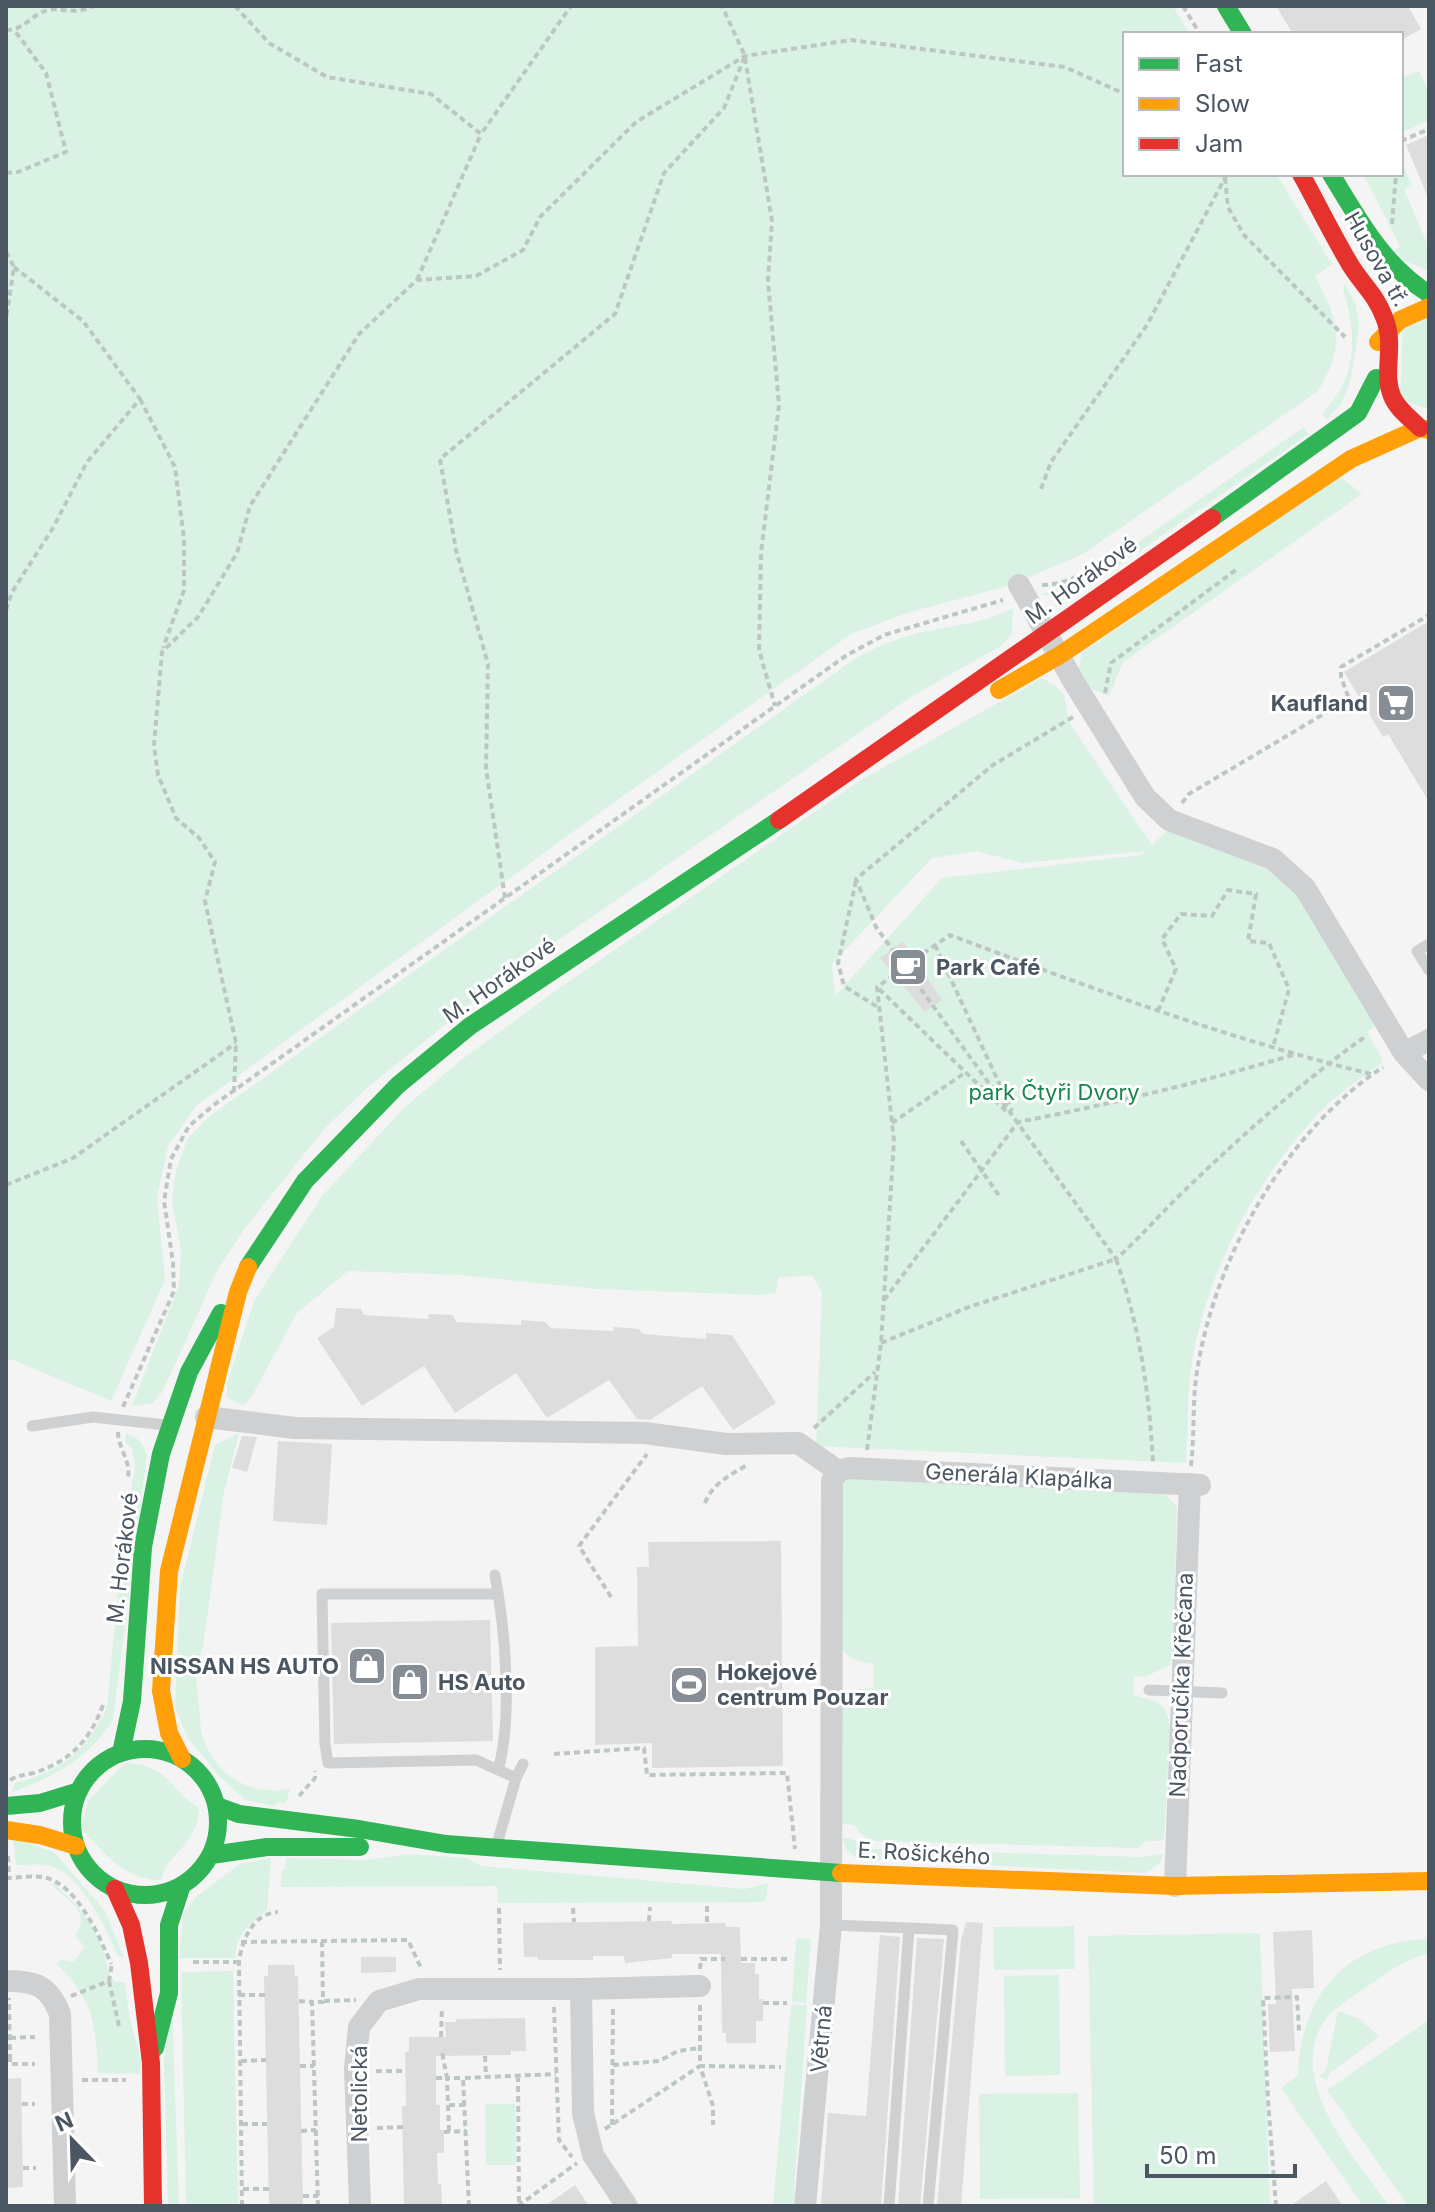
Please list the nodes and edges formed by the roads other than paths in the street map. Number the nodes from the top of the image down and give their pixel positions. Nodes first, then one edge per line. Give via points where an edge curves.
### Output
1 (1213, 20) edge
2 (1239, 32) edge
3 (1302, 176) edge
4 (1332, 176) edge
5 (1392, 264) junction
6 (1429, 278) edge
7 (1429, 294) edge
8 (1429, 307) edge
9 (1382, 328) junction
10 (1376, 378) junction
11 (1341, 427) junction
12 (1417, 428) edge
13 (1011, 593) road end
14 (1047, 634) junction
15 (1060, 655) junction
16 (849, 773) junction
17 (1429, 944) edge
18 (1429, 970) edge
19 (1429, 1040) edge
20 (1404, 1053) junction
21 (1429, 1080) edge
22 (238, 1292) junction
23 (189, 1421) junction
24 (32, 1426) dead end
25 (838, 1471) junction
26 (1194, 1479) joint
27 (495, 1575) dead end
28 (498, 1594) junction
29 (1149, 1690) dead end
30 (1181, 1690) junction
31 (1222, 1693) dead end
32 (121, 1753) junction
33 (182, 1759) junction
34 (523, 1764) dead end
35 (498, 1770) junction
36 (516, 1778) junction
37 (79, 1791) junction
38 (6, 1806) edge
39 (217, 1806) junction
40 (6, 1830) edge
41 (419, 1840) junction
42 (76, 1846) junction
43 (496, 1849) junction
44 (211, 1855) junction
45 (832, 1873) junction
46 (1429, 1881) edge
47 (182, 1885) junction
48 (1175, 1886) junction
49 (115, 1889) junction
50 (831, 1925) junction
51 (909, 1928) junction
52 (700, 1986) road end
53 (8, 1988) edge
54 (581, 1989) junction
55 (152, 2071) junction
56 (65, 2206) edge
57 (153, 2206) edge
58 (360, 2206) edge
59 (627, 2206) edge
60 (805, 2206) edge
61 (889, 2206) edge
62 (928, 2206) edge

1 - 2 street
3 - 9 street, Husova tř.
4 - 5 street, Husova tř.
5 - 6 street
5 - 7 street, Husova tř. via 1408,283
7 - 9 street via 1404,304
8 - 9 street
9 - 10 street
9 - 11 street via 1364,359 1360,387
9 - 12 street via 1391,337 1388,381 1398,407
10 - 11 street via 1358,413
10 - 12 street via 1384,410
11 - 14 street, M. Horákové
12 - 15 street, M. Horákové via 1360,445 1347,461
13 - 14 street
14 - 15 street
14 - 16 street, M. Horákové
15 - 16 street, M. Horákové
15 - 20 street via 1145,797 1169,820 1273,859 1305,888
16 - 22 street, M. Horákové via 470,1026 398,1085 305,1181 246,1270
17 - 18 lane via 1417,951
19 - 20 street
20 - 21 street
22 - 23 street, M. Horákové
22 - 23 street, M. Horákové via 215,1320 189,1372
23 - 24 lane via 93,1417
23 - 25 street via 295,1428 645,1433 726,1444 798,1443
23 - 32 street, M. Horákové via 161,1454 143,1547 132,1701
23 - 33 street, M. Horákové via 169,1571 161,1691 169,1733
25 - 26 street, Generála Klapálka
25 - 45 street, Větrná via 832,1481
26 - 30 street, Nadporučíka Křečana
27 - 28 lane
28 - 35 lane via 506,1744
28 - 35 lane via 322,1594 321,1623 328,1763 476,1760
29 - 30 lane
30 - 31 lane
30 - 48 street, Nadporučíka Křečana
32 - 33 street via 163,1751
32 - 37 street via 89,1775
33 - 39 street via 204,1779
34 - 36 lane
35 - 36 lane
36 - 43 lane
37 - 38 street
37 - 42 street via 73,1818
39 - 41 street, E. Rošického via 239,1814
39 - 44 street
40 - 42 street
41 - 43 street, E. Rošického
41 - 44 street, E. Rošického via 329,1848 276,1844
42 - 49 street via 98,1879
43 - 45 street, E. Rošického
44 - 47 street
45 - 48 street, E. Rošického
45 - 50 street, Větrná
46 - 48 street, E. Rošického
47 - 49 street via 161,1894
47 - 55 street via 169,1925 169,1993
49 - 55 street via 131,1925 139,1963
50 - 51 lane
50 - 60 street, Větrná
51 - 61 lane
51 - 62 lane via 953,1930
52 - 54 street, Netolická
53 - 56 street via 33,1981 54,1998 60,2014
54 - 58 street, Netolická via 434,1983 379,2001 359,2027 355,2068
54 - 59 street via 583,2113 593,2155
55 - 57 street

